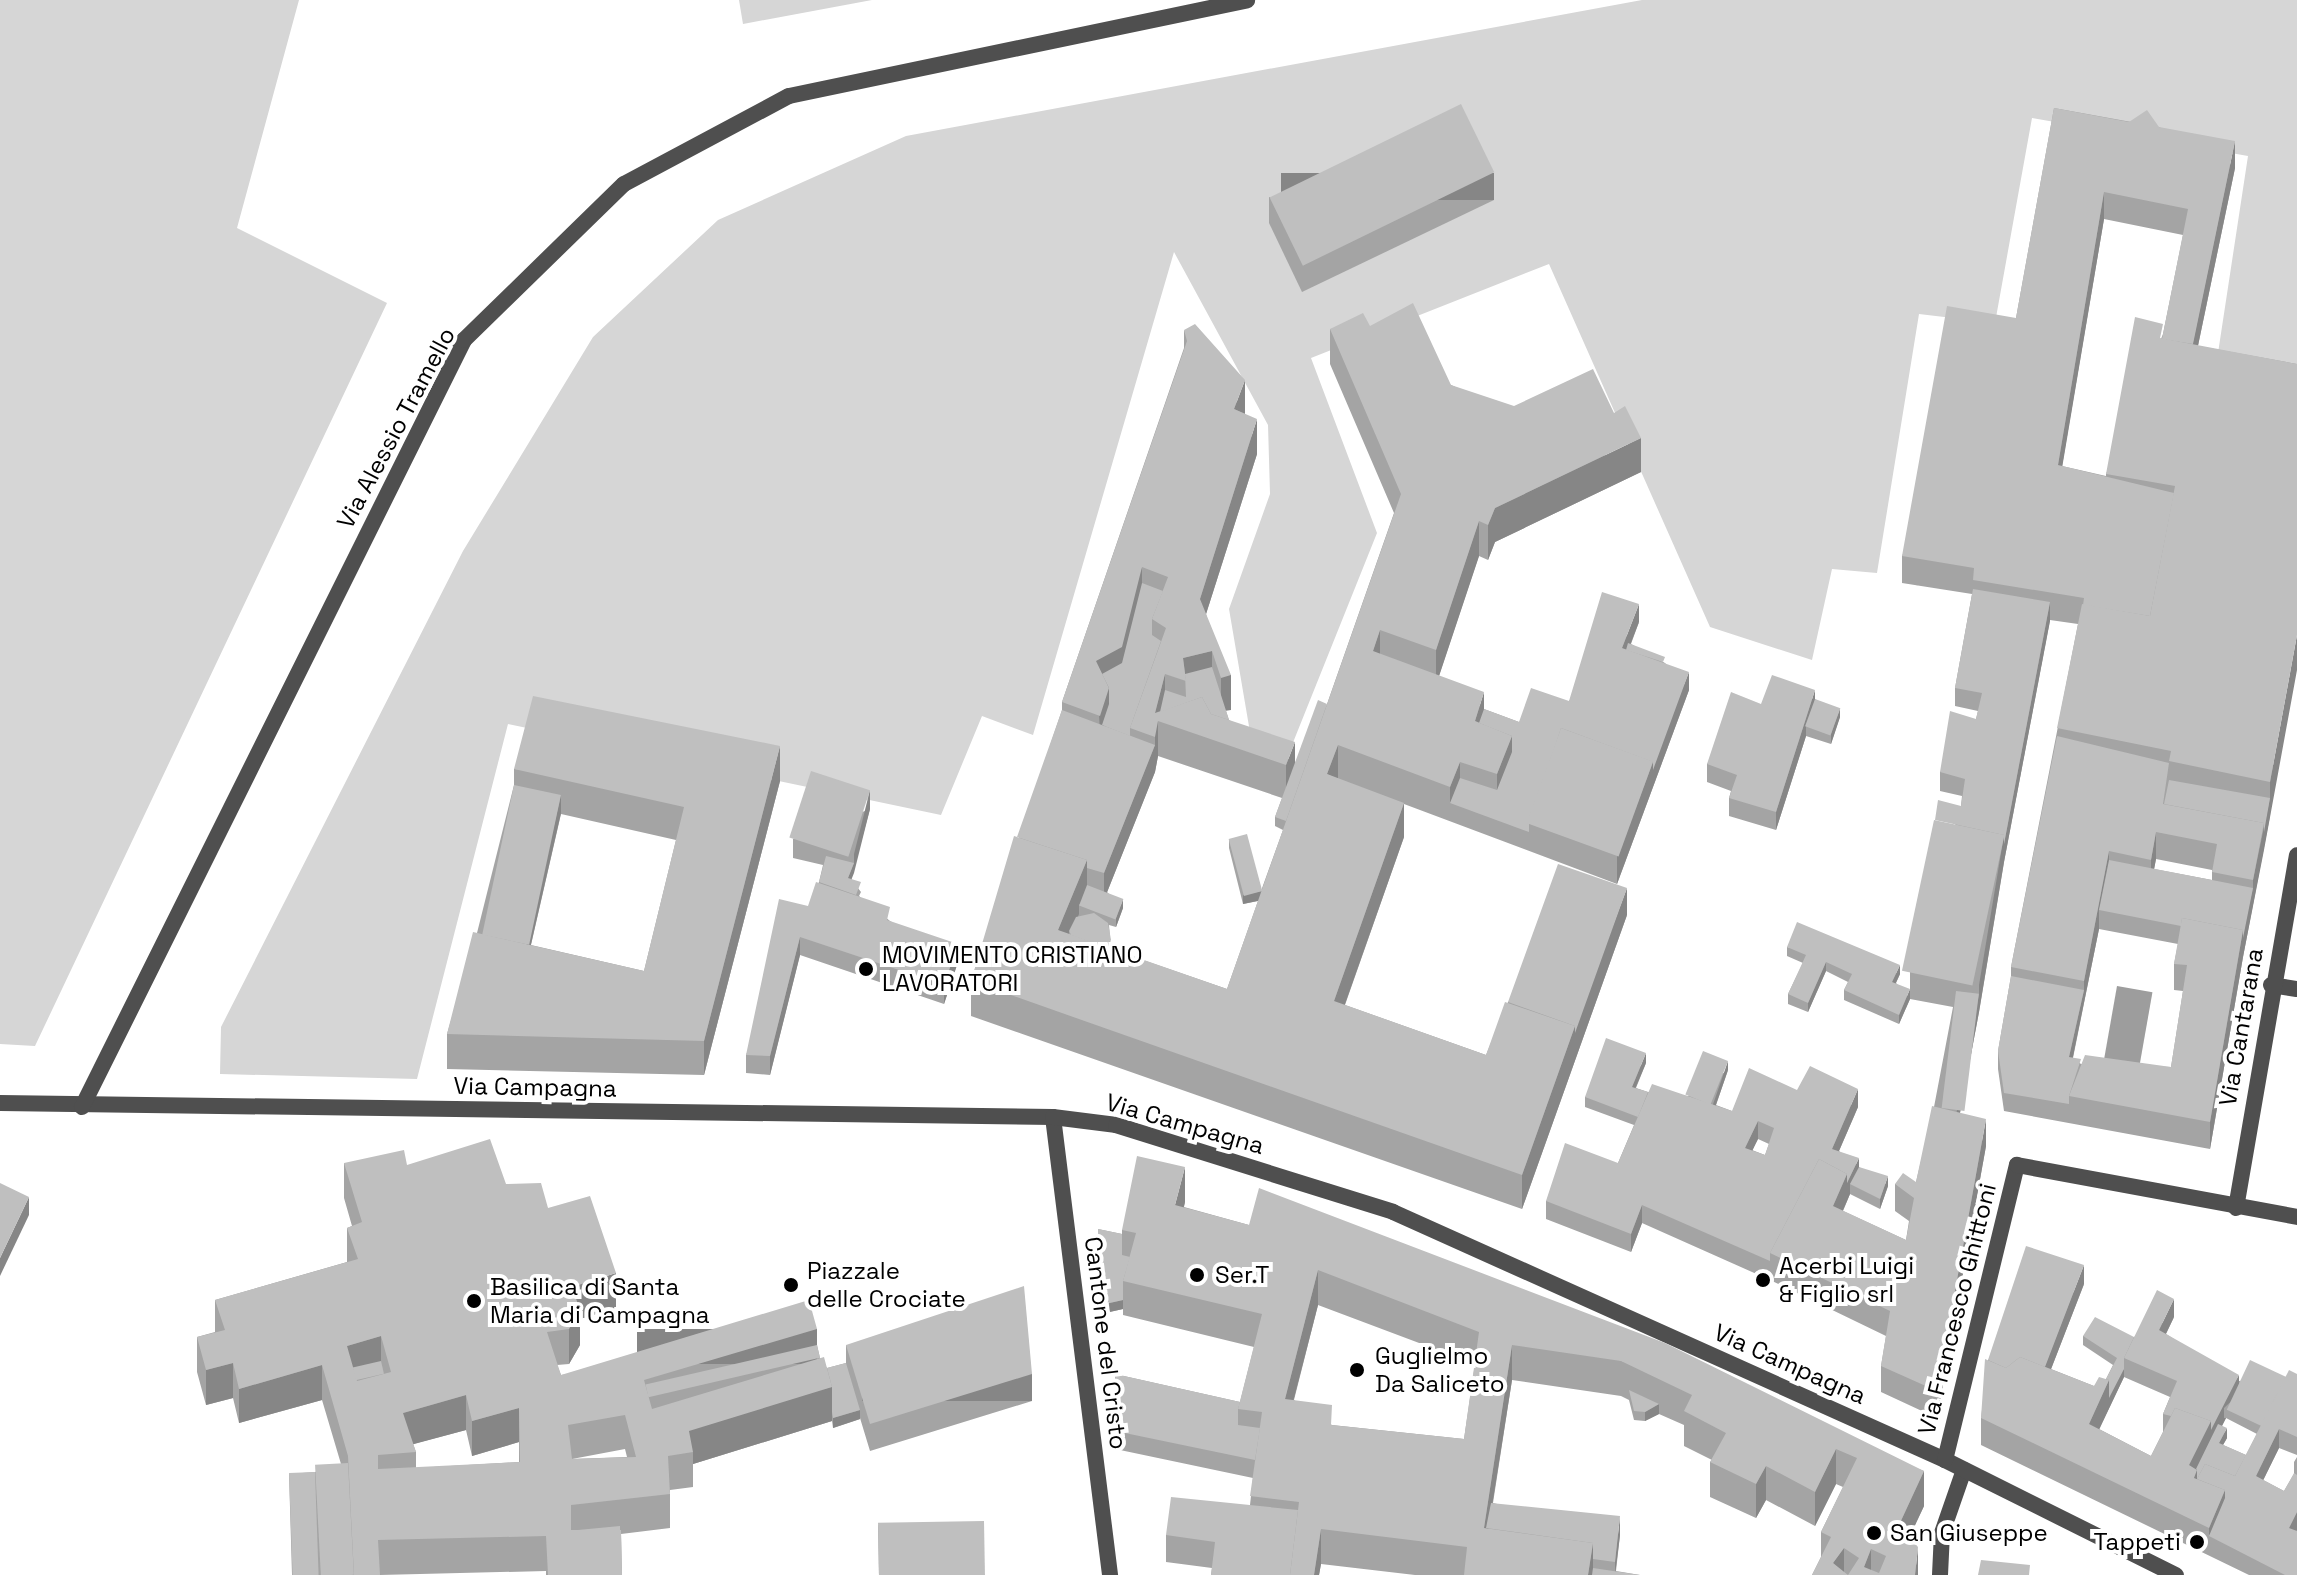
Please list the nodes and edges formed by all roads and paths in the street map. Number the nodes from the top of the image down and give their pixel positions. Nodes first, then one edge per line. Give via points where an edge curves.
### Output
1 (1247, 0) edge
2 (2297, 855) edge
3 (2271, 985) junction
4 (2297, 989) edge
5 (0, 1103) edge
6 (82, 1107) junction
7 (1053, 1117) junction
8 (2236, 1208) junction
9 (2297, 1217) edge
10 (1945, 1460) junction
11 (1964, 1470) junction
12 (1110, 1575) edge
13 (1940, 1575) edge
14 (2176, 1575) edge

1 - 6 street, Via Alessio Tramello via 789,96 624,184 464,340
2 - 3 street, Via Cantarana
3 - 4 street
3 - 8 street, Via Cantarana
5 - 6 street, Via Campagna
6 - 7 street, Via Campagna
7 - 10 street, Via Campagna via 1116,1125 1393,1212
7 - 12 street, Cantone del Cristo
8 - 9 street, Via Francesco Ghittoni
8 - 10 street, Via Francesco Ghittoni via 2017,1165
10 - 11 street, Via Campagna
11 - 13 street via 1942,1533
11 - 14 street, Via Campagna

